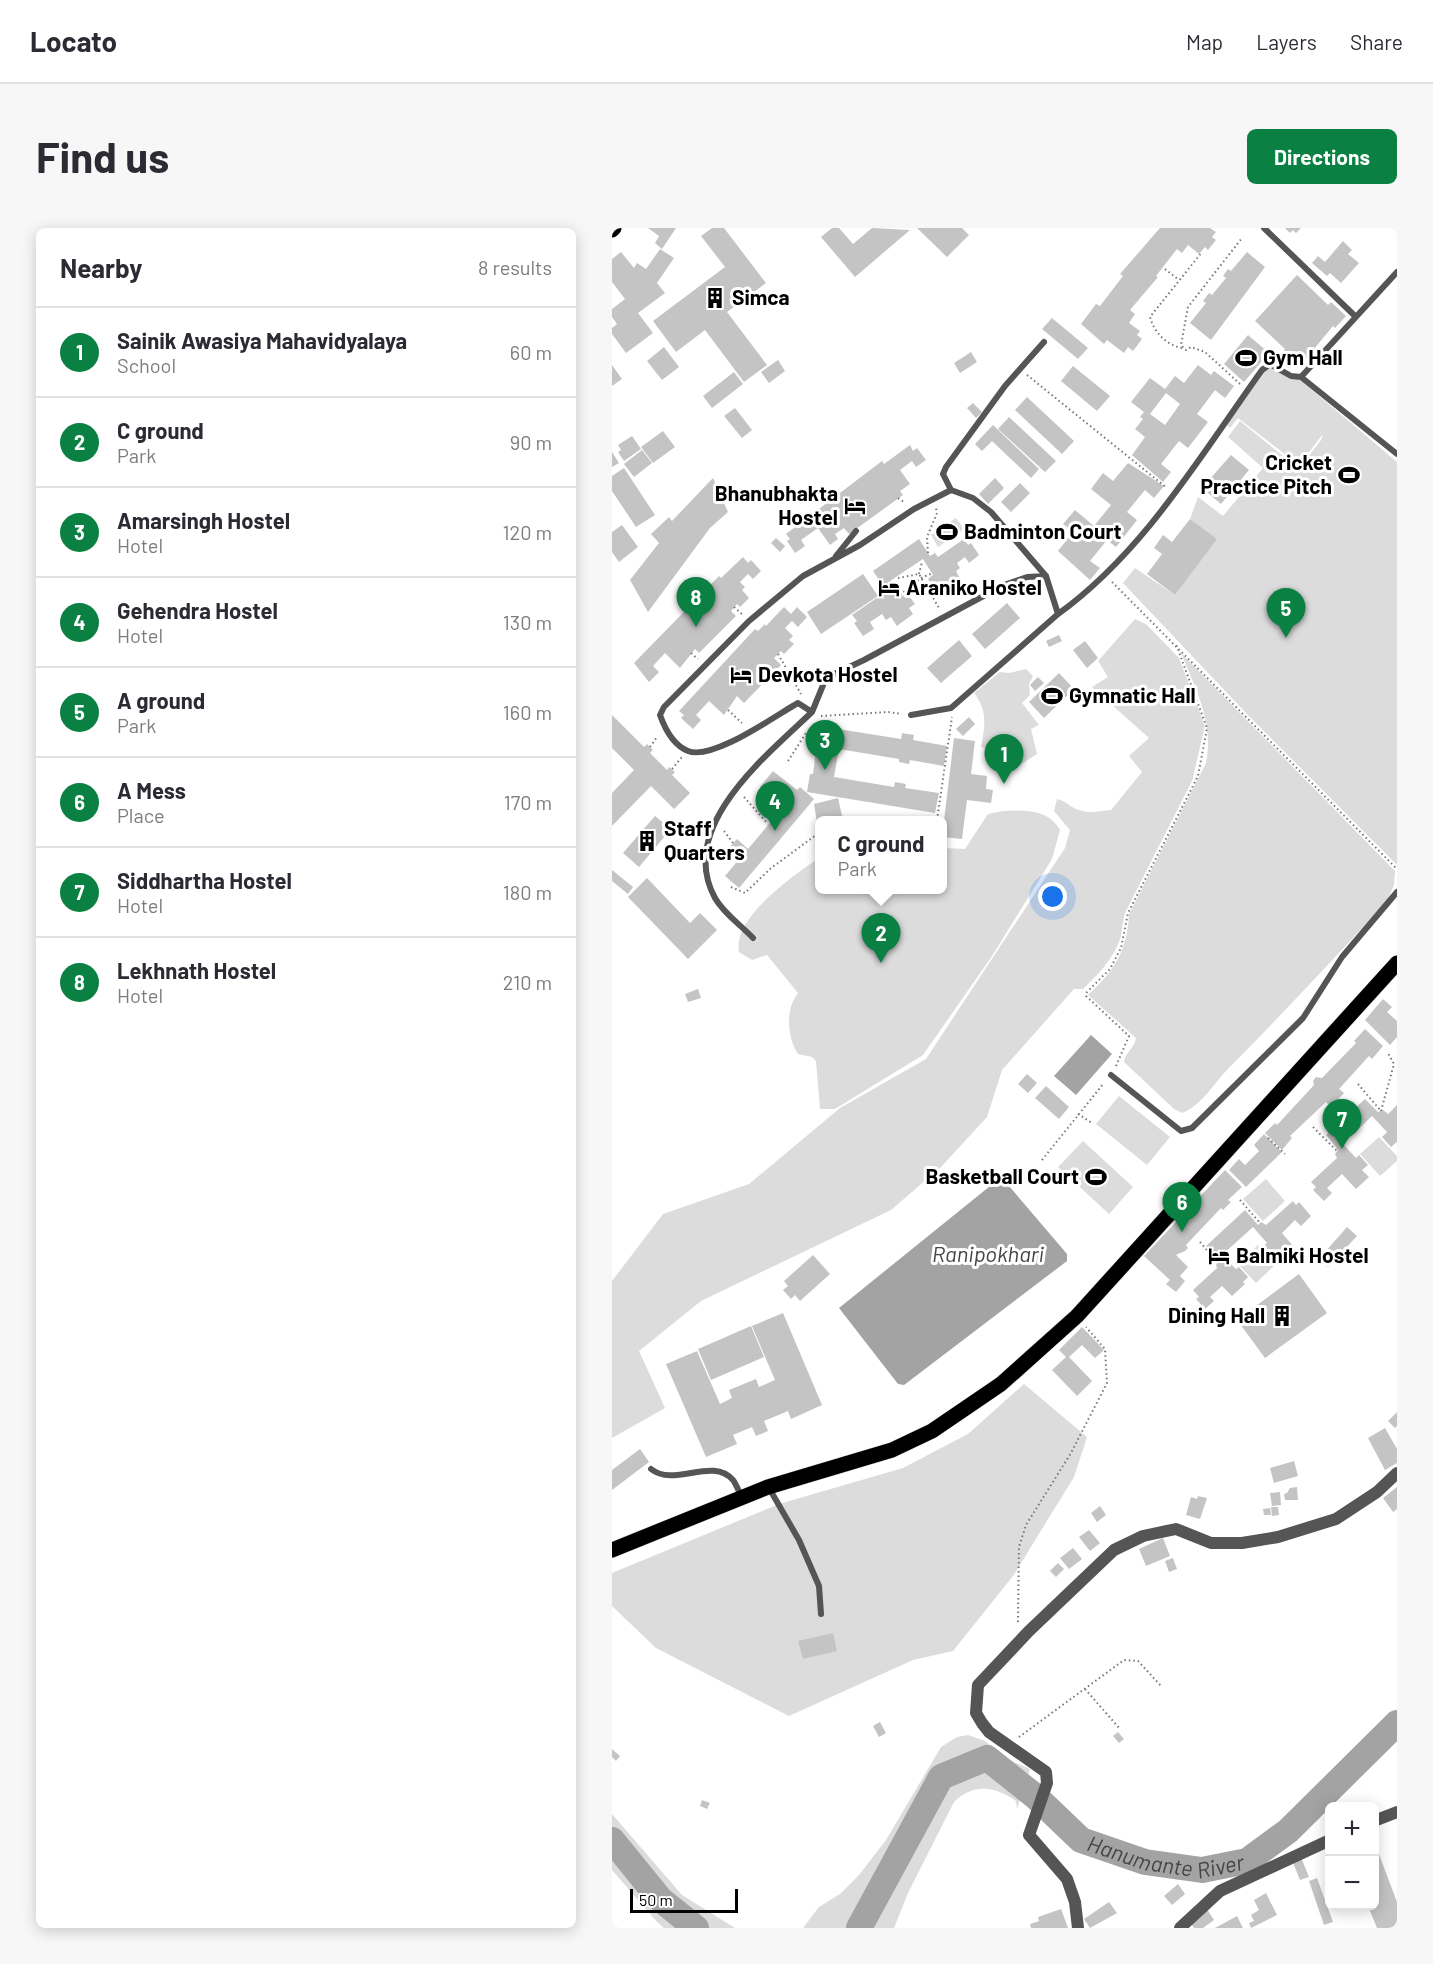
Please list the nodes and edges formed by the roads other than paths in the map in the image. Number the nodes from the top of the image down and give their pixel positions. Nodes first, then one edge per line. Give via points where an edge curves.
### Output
1 (1264, 228) edge
2 (1397, 272) edge
3 (1356, 317) junction
4 (1044, 342) dead end
5 (1301, 377) junction
6 (1397, 454) edge
7 (951, 490) junction
8 (856, 531) dead end
9 (836, 556) junction
10 (1046, 576) junction
11 (1058, 614) junction
12 (812, 712) junction
13 (911, 715) road end
14 (1397, 892) edge
15 (753, 938) dead end
16 (1397, 963) edge
17 (1111, 1075) road end
18 (651, 1469) dead end
19 (1397, 1473) edge
20 (768, 1487) junction
21 (742, 1497) junction
22 (612, 1550) edge
23 (821, 1614) dead end
24 (1397, 1812) edge
25 (1379, 1819) edge
26 (1325, 1842) edge
27 (1078, 1928) edge
28 (1180, 1928) edge

1 - 3 lane
2 - 3 lane
3 - 5 lane
4 - 7 lane via 946,467 943,474
5 - 6 lane
5 - 11 lane via 1270,364 1262,370 1173,495 1106,575
7 - 9 lane
7 - 10 lane via 981,503
8 - 9 lane
9 - 12 lane via 803,576 749,621 660,715 664,728 687,751 713,749 751,732 798,702
10 - 11 lane
10 - 12 lane via 1004,585 826,678
11 - 13 lane via 951,708
12 - 15 lane via 737,790 708,834 705,867 716,898
14 - 17 lane via 1342,957 1303,1018 1192,1128 1181,1131
16 - 20 main road via 1077,1316 1001,1384 932,1431 892,1450
18 - 21 lane via 664,1476 717,1472 732,1478
19 - 27 street via 1377,1492 1336,1519 1278,1537 1211,1543 1176,1529 1143,1536 1114,1550 978,1685 976,1713 990,1732 1046,1772 1047,1783 1029,1835 1067,1879
20 - 21 main road
20 - 23 lane via 799,1540 819,1586
21 - 22 main road
24 - 25 street
26 - 28 street via 1220,1891

